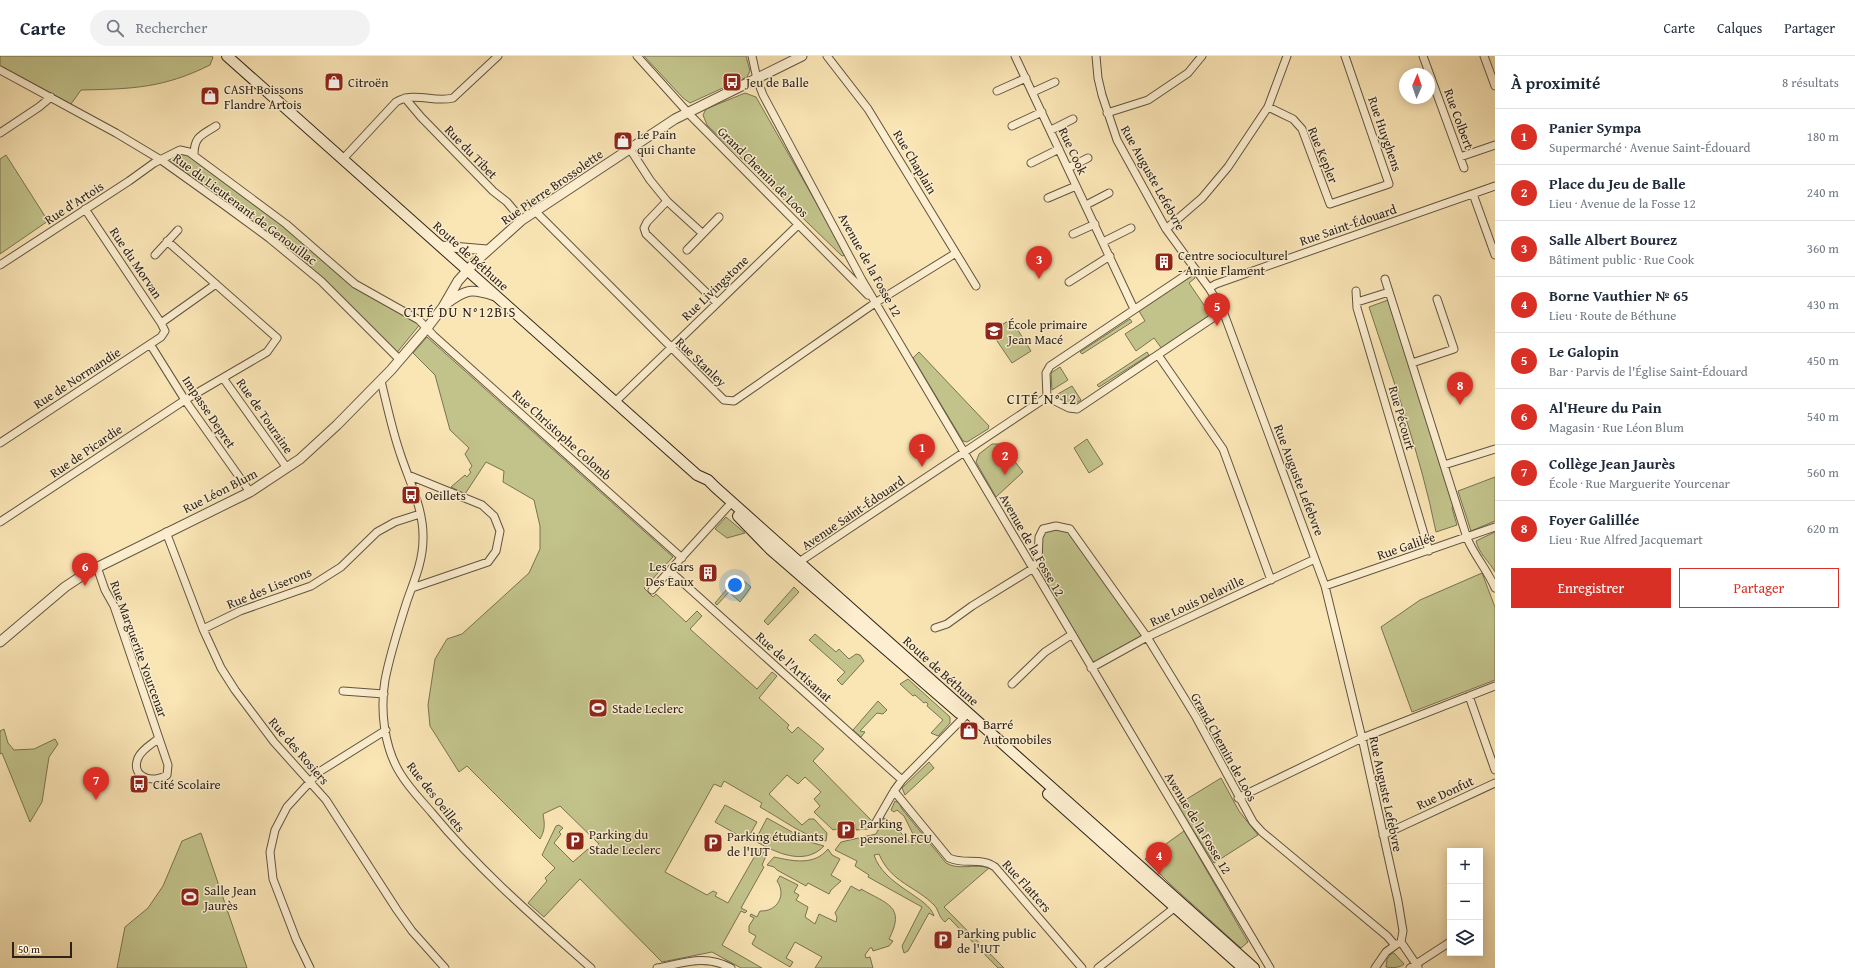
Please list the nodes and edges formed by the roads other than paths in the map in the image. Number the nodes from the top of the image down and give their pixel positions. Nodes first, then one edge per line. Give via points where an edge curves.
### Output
1 (227, 56) edge
2 (498, 56) edge
3 (637, 56) edge
4 (752, 56) edge
5 (802, 56) edge
6 (827, 56) edge
7 (1015, 56) edge
8 (1096, 56) edge
9 (1202, 56) edge
10 (1287, 56) edge
11 (1345, 56) edge
12 (1423, 56) edge
13 (1484, 56) edge
14 (0, 70) edge
15 (1026, 78) junction
16 (757, 80) junction
17 (1055, 82) dead end
18 (1495, 86) edge
19 (997, 92) dead end
20 (1033, 92) junction
21 (51, 98) junction
22 (405, 98) junction
23 (1268, 107) junction
24 (688, 112) junction
25 (1042, 112) junction
26 (1107, 113) junction
27 (1072, 119) dead end
28 (216, 126) dead end
29 (1012, 126) dead end
30 (1051, 130) junction
31 (0, 133) edge
32 (1495, 145) edge
33 (630, 149) junction
34 (1059, 149) junction
35 (194, 155) junction
36 (1460, 157) junction
37 (1088, 158) dead end
38 (160, 160) junction
39 (342, 160) junction
40 (1031, 163) dead end
41 (1068, 168) junction
42 (1464, 168) dead end
43 (1076, 186) junction
44 (1495, 186) edge
45 (1109, 193) dead end
46 (1473, 194) junction
47 (1048, 198) dead end
48 (667, 201) junction
49 (1330, 204) joint
50 (1086, 205) junction
51 (86, 209) junction
52 (535, 211) junction
53 (719, 217) dead end
54 (522, 220) junction
55 (1095, 224) junction
56 (798, 225) junction
57 (1131, 228) dead end
58 (178, 230) dead end
59 (1166, 230) junction
60 (702, 233) junction
61 (1073, 234) dead end
62 (167, 241) junction
63 (1103, 242) junction
64 (440, 246) junction
65 (487, 250) junction
66 (687, 250) dead end
67 (956, 253) junction
68 (155, 255) dead end
69 (1495, 255) edge
70 (1110, 256) junction
71 (0, 265) edge
72 (1195, 269) junction
73 (467, 271) junction
74 (1385, 279) dead end
75 (1069, 282) dead end
76 (216, 284) junction
77 (976, 286) dead end
78 (1209, 288) junction
79 (1356, 291) dead end
80 (1389, 292) junction
81 (495, 296) junction
82 (1438, 299) dead end
83 (1357, 302) junction
84 (717, 303) junction
85 (875, 303) junction
86 (443, 306) junction
87 (1134, 309) junction
88 (1223, 311) junction
89 (162, 323) junction
90 (427, 328) junction
91 (164, 331) joint
92 (150, 344) junction
93 (670, 348) junction
94 (1158, 355) junction
95 (400, 360) junction
96 (1412, 363) junction
97 (223, 378) junction
98 (381, 381) junction
99 (1047, 397) junction
100 (185, 400) junction
101 (615, 402) junction
102 (0, 443) edge
103 (1495, 449) edge
104 (964, 453) junction
105 (1444, 465) junction
106 (287, 468) junction
107 (408, 475) junction
108 (250, 492) junction
109 (730, 505) junction
110 (420, 514) junction
111 (0, 522) edge
112 (1495, 527) edge
113 (166, 532) junction
114 (1467, 538) junction
115 (1429, 551) junction
116 (682, 558) junction
117 (1315, 559) junction
118 (795, 565) junction
119 (97, 567) junction
120 (1032, 569) junction
121 (670, 571) junction
122 (1271, 580) junction
123 (1325, 586) junction
124 (412, 588) junction
125 (1495, 588) edge
126 (652, 590) dead end
127 (934, 628) dead end
128 (203, 629) junction
129 (1071, 635) junction
130 (1148, 637) junction
131 (0, 642) edge
132 (1091, 668) junction
133 (1012, 684) dead end
134 (1495, 686) edge
135 (343, 691) dead end
136 (384, 694) junction
137 (1469, 696) junction
138 (966, 716) junction
139 (386, 730) junction
140 (1362, 738) junction
141 (158, 739) junction
142 (1495, 770) edge
143 (902, 780) junction
144 (311, 782) junction
145 (1495, 783) edge
146 (894, 791) junction
147 (1238, 798) junction
148 (875, 824) dead end
149 (1383, 835) junction
150 (1178, 905) junction
151 (1397, 943) junction
152 (1447, 944) edge
153 (1262, 955) junction
154 (1415, 967) edge
155 (310, 968) edge
156 (445, 968) edge
157 (591, 968) edge
158 (657, 968) edge
159 (731, 968) edge
160 (1082, 968) edge
161 (1098, 968) edge
162 (1250, 968) edge
163 (1270, 968) edge
164 (1375, 968) edge

1 - 39 main road, Route de Béthune
2 - 22 street via 453,98
3 - 24 street, Grand Chemin de Loos
4 - 16 street, Avenue de la Fosse 12
5 - 16 street, Rue Pierre Brossolette
6 - 67 street, Rue Chaplain via 868,108
7 - 15 street, Rue Cook
8 - 26 street, Rue Auguste Lefebvre via 1098,78
9 - 26 street via 1188,73 1148,100
10 - 23 street
11 - 49 street, Rue Huyghens via 1389,184
12 - 36 street, Rue Colbert
13 - 18 street
14 - 21 street, Rue du Lieutenant de Genouillac
15 - 19 street
15 - 20 street, Rue Cook
16 - 24 street, Rue Pierre Brossolette
16 - 85 street, Avenue de la Fosse 12
17 - 20 street
20 - 25 street, Rue Cook
21 - 31 street
21 - 38 street, Rue du Lieutenant de Genouillac
22 - 39 street via 396,102
22 - 54 street, Rue du Tibet via 420,117 507,202
23 - 49 street, Rue Kepler via 1293,119 1302,129
23 - 59 street via 1228,167 1202,198
24 - 33 street, Rue Pierre Brossolette
24 - 56 street, Grand Chemin de Loos
25 - 29 street
25 - 30 street, Rue Cook
26 - 59 street, Rue Auguste Lefebvre via 1117,140
27 - 30 street
28 - 35 street, Rue du Lieutenant de Genouillac via 198,137 194,145
30 - 34 street, Rue Cook
32 - 36 street
33 - 48 street
33 - 52 street, Rue Pierre Brossolette
34 - 40 street
34 - 41 street, Rue Cook
35 - 38 street, Rue du Lieutenant de Genouillac via 186,150 180,150
35 - 90 street, Rue du Lieutenant de Genouillac via 286,224 355,284 419,320
36 - 42 street, Rue Colbert
37 - 41 street
38 - 51 street, Rue d'Artois
38 - 95 street, Rue du Lieutenant de Genouillac via 269,238 321,281
39 - 64 main road, Route de Béthune
41 - 43 street, Rue Cook
43 - 47 street
43 - 50 street, Rue Cook
44 - 46 street, Rue Saint-Édouard
45 - 50 street
46 - 69 street
46 - 78 street, Rue Saint-Édouard
48 - 60 street
48 - 84 street via 647,222 644,228 646,234
50 - 55 street, Rue Cook
51 - 71 street, Rue d'Artois
51 - 89 street, Rue du Morvan
52 - 54 street, Rue Pierre Brossolette
52 - 93 street, Rue Stanley
53 - 60 street
54 - 65 street, Rue Pierre Brossolette
55 - 61 street
55 - 63 street, Rue Cook
56 - 84 street, Rue Livingstone
56 - 85 street, Grand Chemin de Loos
57 - 63 street
58 - 62 street
59 - 72 street, Rue Auguste Lefebvre
60 - 66 street
62 - 68 street
62 - 76 street
63 - 70 street, Rue Cook
64 - 65 street
64 - 73 main road, Route de Béthune
65 - 73 street, Rue Pierre Brossolette
67 - 77 street, Rue Chaplain
67 - 85 street, Rue Stanley
70 - 75 street
70 - 87 street, Rue Cook
72 - 78 street, Rue Auguste Lefebvre
72 - 87 street
73 - 81 main road, Route de Béthune
73 - 86 street, Rue Léon Blum via 458,280
74 - 80 street
76 - 89 street
76 - 97 street, Rue de Touraine via 277,338 267,352
78 - 88 street, Rue Auguste Lefebvre
79 - 83 street, Rue Pécourt
80 - 83 street
80 - 96 street
81 - 86 street via 469,290
81 - 101 main road, Route de Béthune
82 - 96 street via 1454,349
83 - 115 street, Rue Pécourt
84 - 93 street, Rue Livingstone
85 - 93 street, Rue Stanley via 734,401 724,400
85 - 104 street, Avenue de la Fosse 12
86 - 90 street, Rue Léon Blum
87 - 99 street via 1050,366 1046,373
88 - 94 street
88 - 117 street, Rue Auguste Lefebvre
89 - 91 street, Rue du Morvan
90 - 95 street, Rue Léon Blum
90 - 116 street, Rue Christophe Colomb
91 - 92 street, Rue de Normandie via 161,337
92 - 100 street, Impasse Depret
92 - 102 street, Rue de Normandie
93 - 101 street, Rue Livingstone
94 - 99 street via 1077,409 1069,408
94 - 122 street via 1223,449
95 - 98 street, Rue Léon Blum
96 - 105 street
97 - 100 street, Rue de Touraine
97 - 106 street, Rue de Touraine
98 - 106 street, Rue Léon Blum via 337,426
98 - 107 street, Rue des Oeillets via 394,434
99 - 104 street, Avenue Saint-Édouard
100 - 108 street, Impasse Depret
100 - 111 street, Rue de Picardie
101 - 109 main road, Route de Béthune via 697,475 704,486
103 - 105 street
104 - 118 street, Avenue Saint-Édouard
104 - 120 street, Avenue de la Fosse 12
105 - 114 street
106 - 108 street, Rue Léon Blum
107 - 110 street, Rue des Oeillets
107 - 124 street via 482,506 494,516 500,531 496,551 488,562
108 - 113 street, Rue Léon Blum
109 - 116 street
109 - 118 main road, Route de Béthune
110 - 124 street, Rue des Oeillets via 423,547 420,566
110 - 128 street, Rue des Liserons via 395,522 377,532 341,567 311,586 240,611
112 - 114 street, Rue Galilée
113 - 119 street, Rue Léon Blum
113 - 128 street, Rue des Rosiers
114 - 115 street, Rue Galilée
114 - 125 street
115 - 123 street, Rue Galilée
116 - 121 street
117 - 122 street, Rue Louis Delaville
117 - 123 street, Rue Auguste Lefebvre
118 - 138 main road, Route de Béthune
119 - 131 street, Rue Léon Blum via 65,587
119 - 141 street, Rue Marguerite Yourcenar via 114,606
120 - 127 street via 947,624
120 - 129 street, Avenue de la Fosse 12
120 - 130 street, Grand Chemin de Loos via 1038,561 1039,537 1043,529 1056,526 1070,529
121 - 126 street
121 - 143 street, Rue de l'Artisanat
122 - 130 street, Rue Louis Delaville
123 - 140 street, Rue Auguste Lefebvre
124 - 136 street, Rue des Oeillets via 389,664
128 - 144 street, Rue des Rosiers via 234,690 271,738
129 - 132 street, Avenue de la Fosse 12
129 - 133 street via 1045,652
130 - 132 street, Rue Louis Delaville
130 - 147 street, Grand Chemin de Loos via 1196,717
132 - 153 street, Avenue de la Fosse 12
134 - 137 street
135 - 136 street
136 - 139 street, Rue des Oeillets
137 - 140 street
137 - 142 street
138 - 143 street
138 - 150 main road, Route de Béthune
139 - 144 street via 319,772
139 - 157 street, Rue des Oeillets via 400,773 456,842 502,888
140 - 147 street
140 - 149 street, Rue Auguste Lefebvre
141 - 141 street, Rue Marguerite Yourcenar via 140,754 136,764 138,773 151,781 162,778 168,771 167,760
143 - 146 street
144 - 155 street via 287,807 272,840 270,852 279,897
144 - 156 street, Rue des Rosiers via 326,800 397,910
145 - 149 street, Rue Donfut
146 - 148 street
146 - 160 street, Rue Flatters via 949,858 986,862 995,868
147 - 151 street, Grand Chemin de Loos via 1262,832
149 - 151 street, Rue Auguste Lefebvre via 1403,930
150 - 161 street
150 - 162 main road, Route de Béthune
151 - 154 street, Grand Chemin de Loos
151 - 164 street
152 - 154 street
153 - 162 street
153 - 163 street, Avenue de la Fosse 12
158 - 159 street via 706,960

